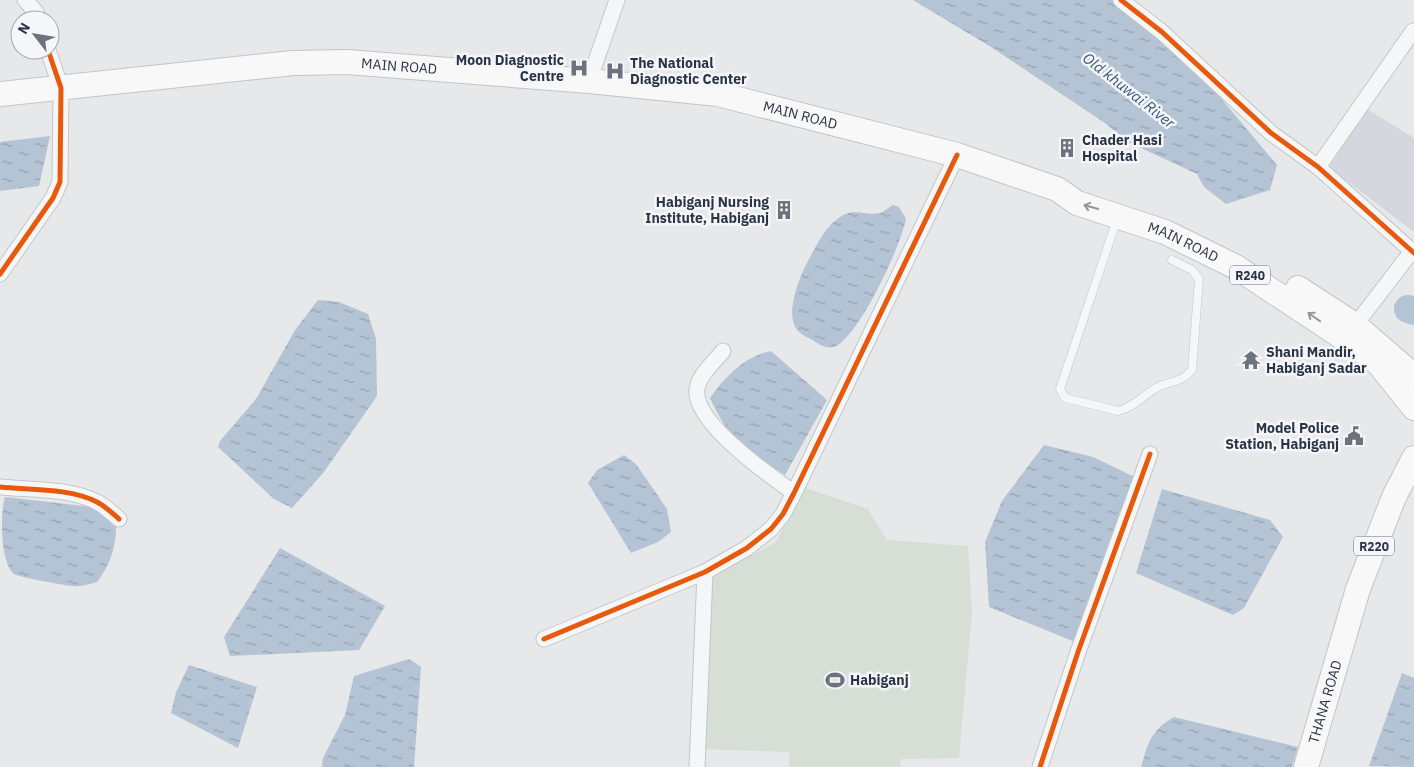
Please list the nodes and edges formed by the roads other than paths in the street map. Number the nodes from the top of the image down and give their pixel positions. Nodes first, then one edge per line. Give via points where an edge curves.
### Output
1 (25, 0) edge
2 (617, 0) edge
3 (1122, 0) edge
4 (34, 10) edge
5 (1413, 31) dead end
6 (51, 60) edge
7 (589, 81) junction
8 (61, 88) junction
9 (0, 94) edge
10 (957, 155) junction
11 (1318, 167) junction
12 (1057, 189) junction
13 (1118, 215) junction
14 (1413, 252) edge
15 (1172, 260) dead end
16 (0, 274) edge
17 (1350, 332) junction
18 (724, 352) dead end
19 (1414, 376) edge
20 (1414, 408) edge
21 (1150, 454) dead end
22 (1414, 458) edge
23 (0, 487) edge
24 (1414, 488) edge
25 (794, 493) junction
26 (119, 519) dead end
27 (705, 572) junction
28 (1344, 638) junction
29 (544, 639) dead end
30 (697, 767) edge
31 (1040, 767) edge
32 (1306, 767) edge

1 - 4 street
2 - 7 street
3 - 11 street via 1162,32 1272,133
5 - 11 street
6 - 8 street
7 - 8 main road, MAIN ROAD / R240 via 347,62 292,63
7 - 10 main road, MAIN ROAD / R240 via 718,94
8 - 9 main road, MAIN ROAD / R240
8 - 16 street via 60,182 53,198
10 - 12 main road, MAIN ROAD / R240
10 - 25 street
11 - 14 street
13 -> 12 main road, MAIN ROAD / R240 via 1078,203
12 - 17 main road, MAIN ROAD / R240 via 1082,187 1170,217 1261,265
13 - 15 lane via 1060,389 1065,398 1118,411 1161,386 1185,379 1192,370 1199,279 1192,270
17 -> 13 main road, MAIN ROAD / R240 via 1236,267 1165,232
14 - 17 street
17 - 19 main road, MAIN ROAD / R240
17 - 20 main road, MAIN ROAD / R240
18 - 25 street via 702,376 696,397 725,437 756,467
21 - 31 street
22 - 28 main road, THANA ROAD / R220 via 1394,497 1358,588
23 - 26 street via 91,499
24 - 28 main road, THANA ROAD / R220 via 1366,603
25 - 27 street via 771,529 747,548
27 - 29 street
27 - 30 street
28 - 32 main road, THANA ROAD / R220

